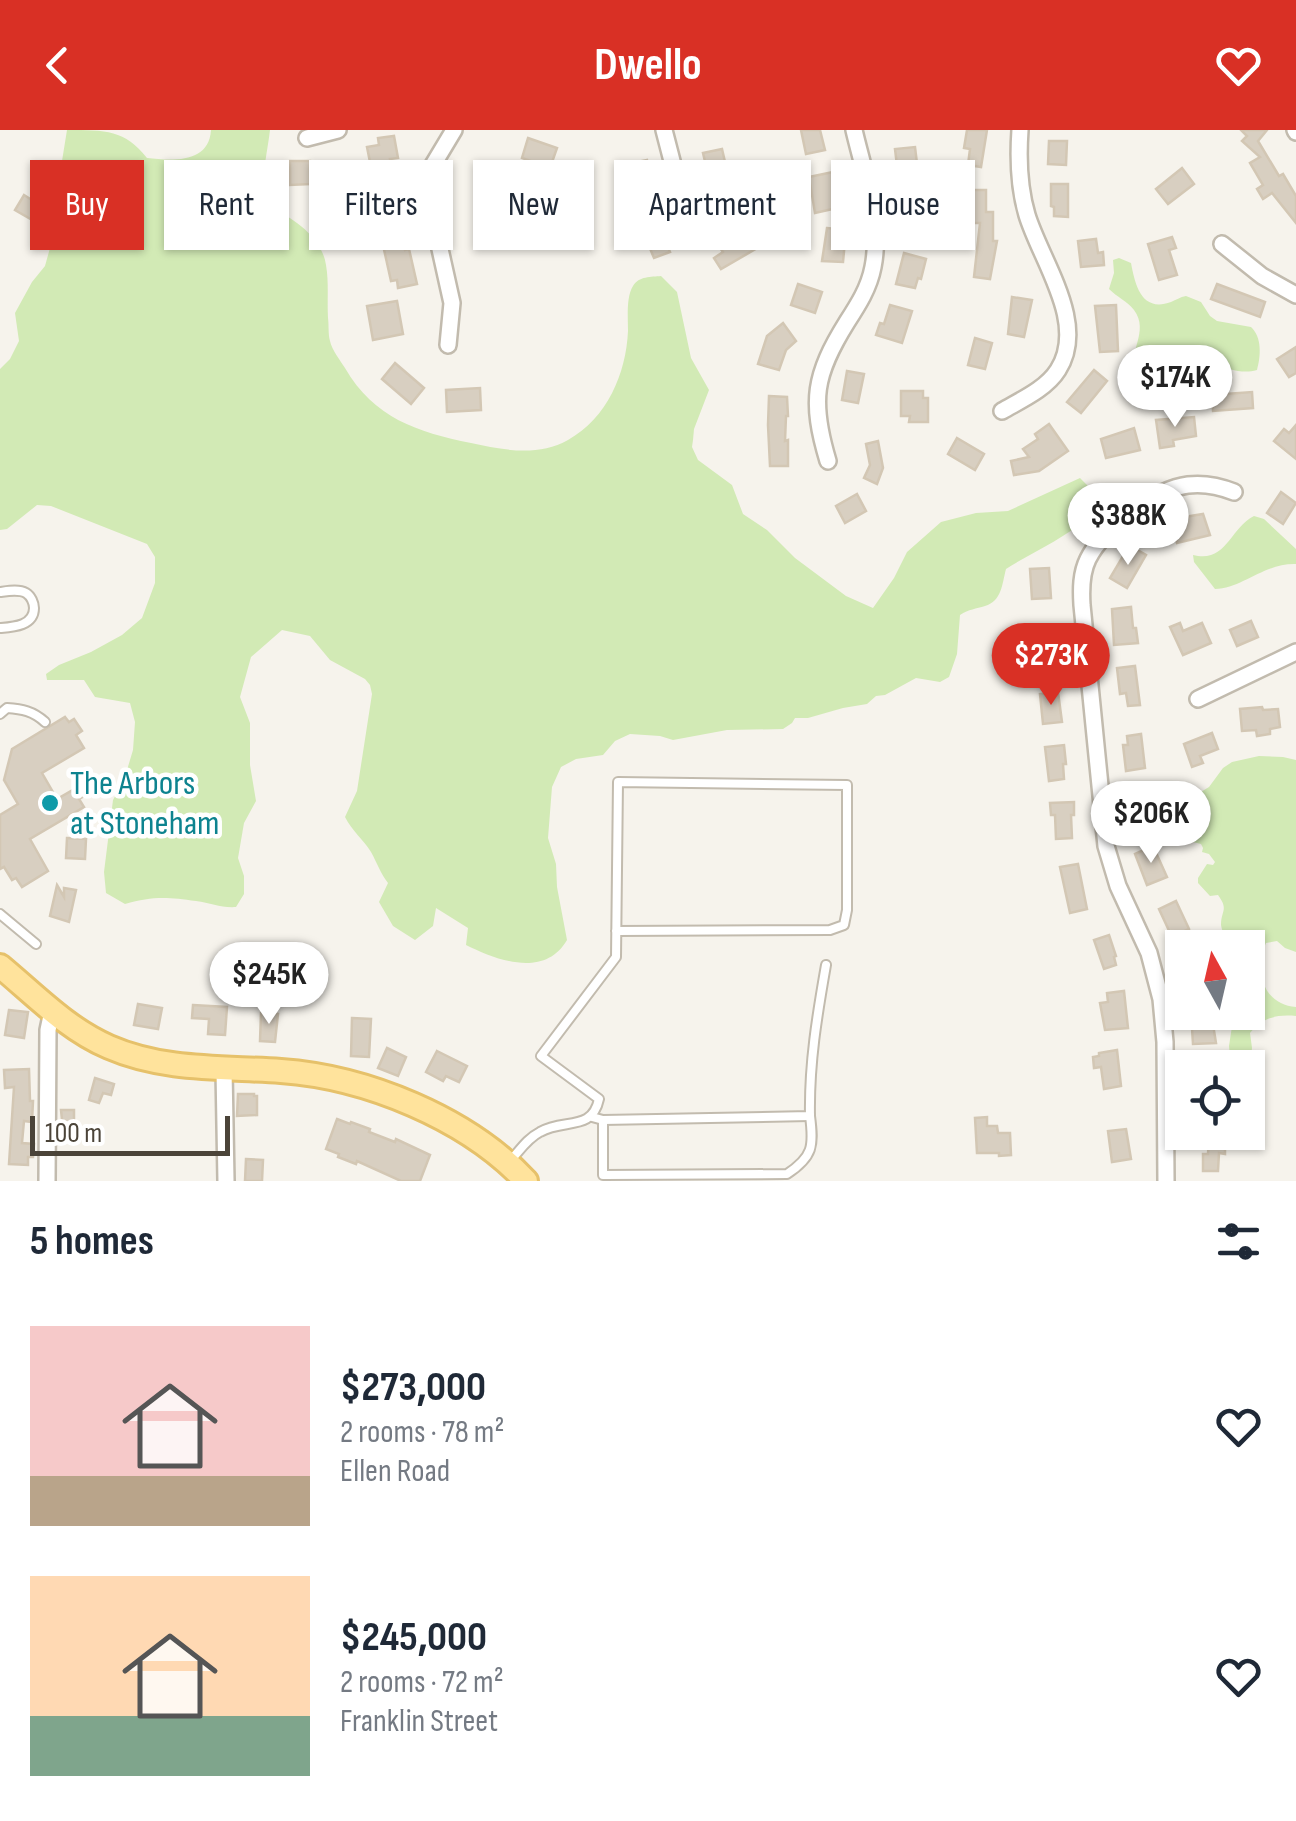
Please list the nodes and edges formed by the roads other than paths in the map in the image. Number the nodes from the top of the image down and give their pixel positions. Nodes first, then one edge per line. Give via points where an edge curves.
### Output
1 (338, 130) edge
2 (454, 130) edge
3 (664, 130) edge
4 (854, 130) edge
5 (1020, 130) edge
6 (306, 138) dead end
7 (672, 160) edge
8 (1222, 244) dead end
9 (1296, 295) edge
10 (448, 345) dead end
11 (1002, 411) dead end
12 (828, 461) dead end
13 (1234, 492) dead end
14 (0, 592) edge
15 (0, 628) edge
16 (1296, 652) edge
17 (1198, 700) dead end
18 (0, 714) edge
19 (45, 722) dead end
20 (0, 914) edge
21 (616, 931) junction
22 (36, 944) dead end
23 (826, 965) dead end
24 (0, 966) edge
25 (52, 1010) junction
26 (224, 1070) junction
27 (810, 1116) junction
28 (592, 1117) junction
29 (603, 1120) junction
30 (508, 1164) junction
31 (47, 1181) edge
32 (226, 1181) edge
33 (526, 1181) edge
34 (1166, 1181) edge

1 - 6 street
2 - 10 street via 426,186 452,303
3 - 7 street
4 - 12 street via 875,248 866,291 828,354 818,388 818,425
5 - 11 street via 1026,210 1064,305 1067,339 1050,380
8 - 9 street
13 - 34 street via 1202,484 1159,494 1096,546 1082,586 1106,846 1161,999
14 - 15 lane via 25,593 34,611 22,625
16 - 17 street
18 - 19 lane via 19,709
20 - 22 lane
21 - 21 lane via 618,782 847,785 844,924 830,930
21 - 28 lane via 616,958 541,1056 599,1099
23 - 27 lane
24 - 25 main road
25 - 26 main road via 120,1052
25 - 31 street
26 - 30 main road via 284,1071 360,1086 457,1126
26 - 32 street
27 - 29 lane
27 - 29 lane via 810,1153 787,1174 602,1175
28 - 29 lane
28 - 30 lane via 545,1128
30 - 33 main road

